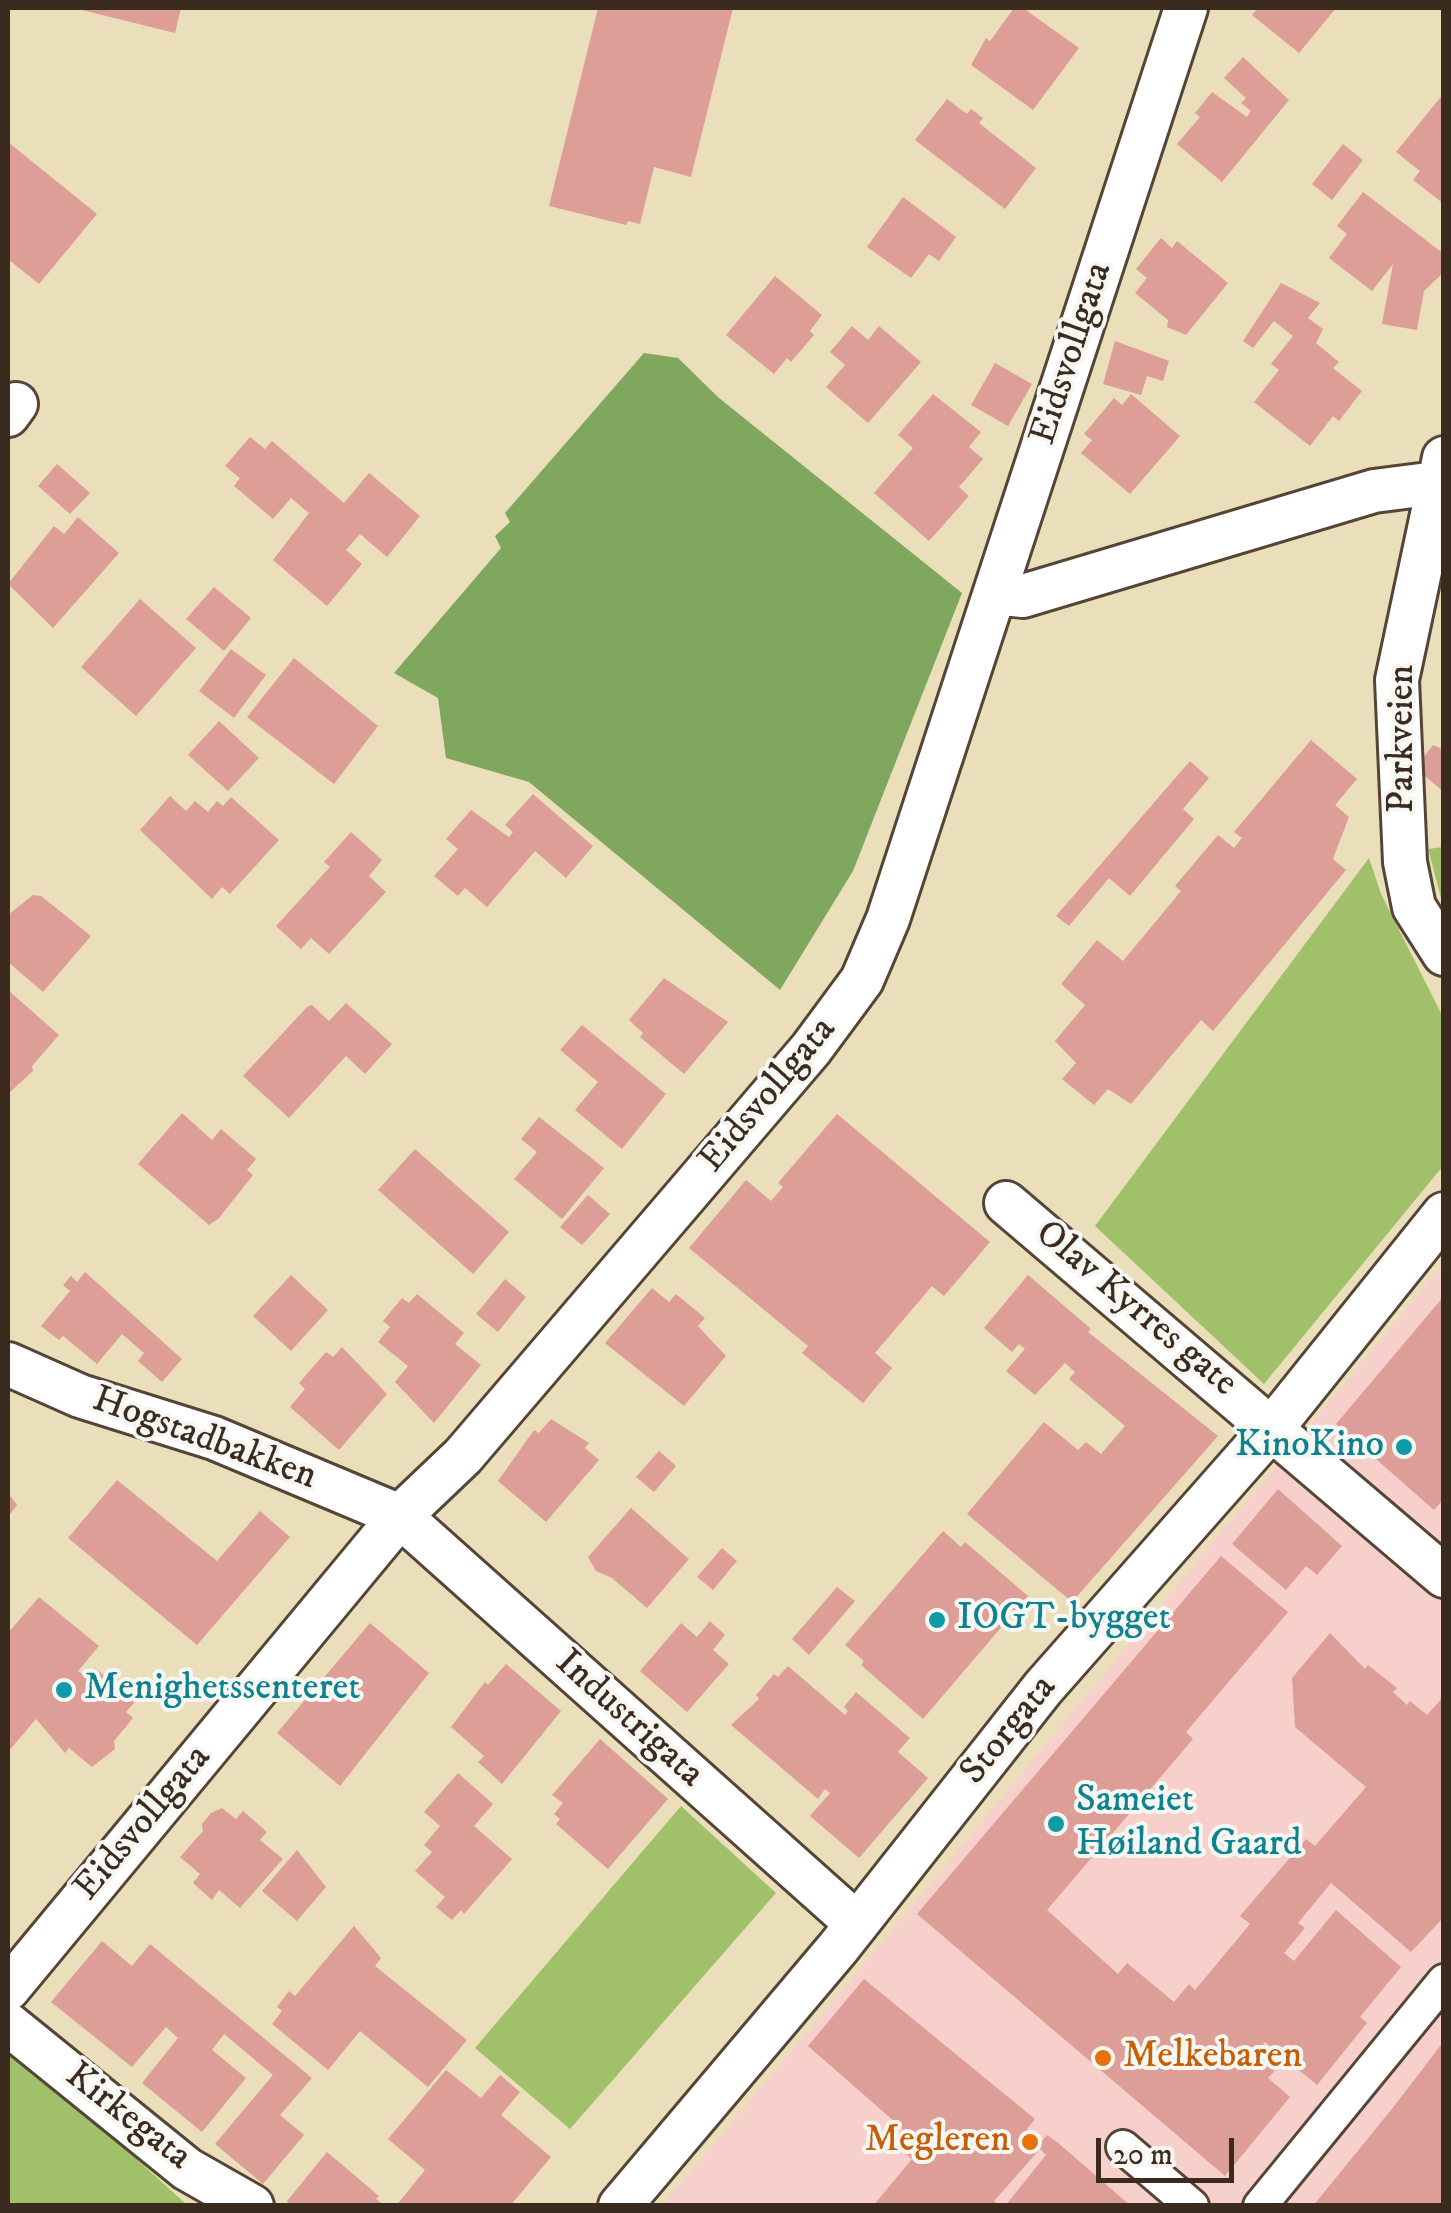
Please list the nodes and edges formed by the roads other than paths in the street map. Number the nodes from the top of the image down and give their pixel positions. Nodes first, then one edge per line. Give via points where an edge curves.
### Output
1 (1186, 8) edge
2 (1440, 471) edge
3 (995, 594) junction
4 (1444, 954) edge
5 (1006, 1203) dead end
6 (1444, 1214) edge
7 (8, 1364) edge
8 (1273, 1427) junction
9 (400, 1516) junction
10 (1444, 1576) edge
11 (857, 1924) junction
12 (1444, 1981) edge
13 (8, 1989) edge
14 (8, 2024) edge
15 (1123, 2147) dead end
16 (252, 2206) edge
17 (620, 2206) edge
18 (1192, 2206) edge
19 (1260, 2206) edge

1 - 3 street, Eidsvollgata
2 - 3 street via 1023,596
2 - 4 street, Parkveien via 1397,680 1405,862 1414,907
3 - 9 street, Eidsvollgata via 888,920 862,980 811,1049 476,1441
5 - 8 street, Olav Kyrres gate
6 - 8 street, Storgata
7 - 9 street, Hogstadbakken via 80,1396 214,1438
8 - 10 street, Olav Kyrres gate
8 - 11 street, Storgata via 1043,1688
9 - 11 street, Industrigata
9 - 13 street, Eidsvollgata
11 - 17 street, Storgata
12 - 19 street
14 - 16 street, Kirkegata via 187,2168
15 - 18 street

